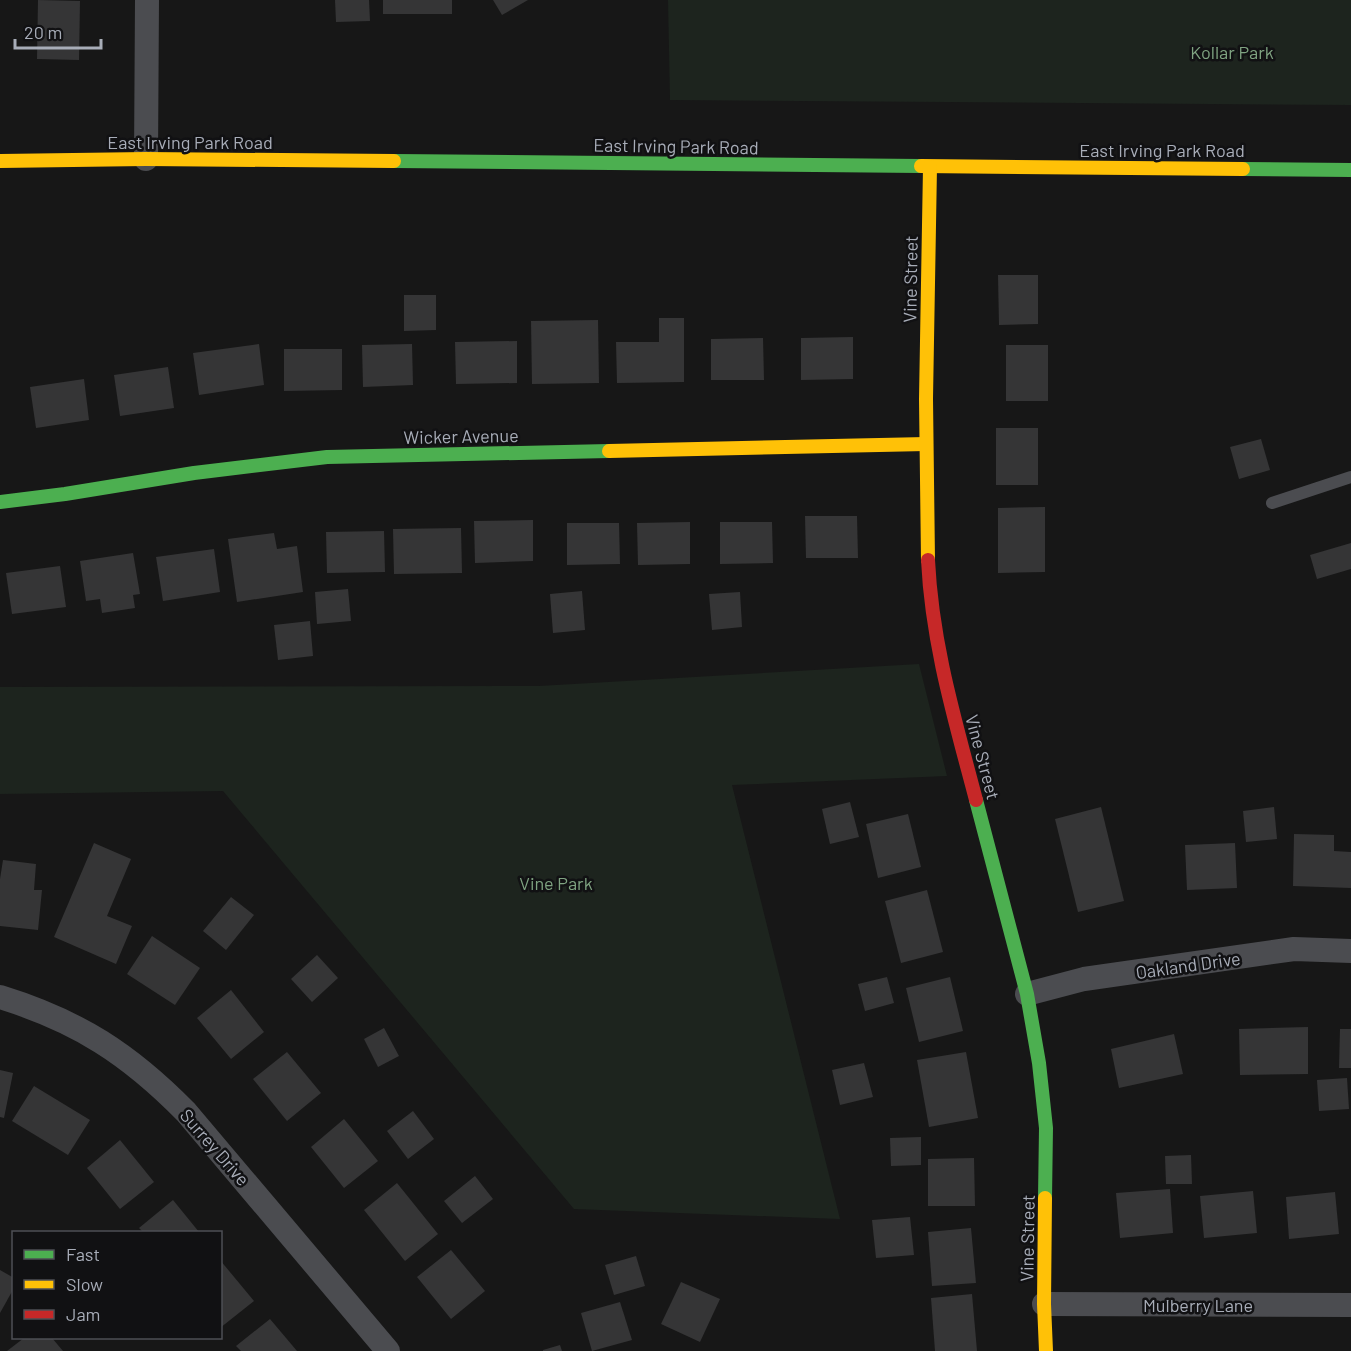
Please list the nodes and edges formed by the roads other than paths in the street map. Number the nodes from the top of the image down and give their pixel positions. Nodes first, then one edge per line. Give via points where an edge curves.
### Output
1 (147, 0) edge
2 (146, 159) junction
3 (0, 161) edge
4 (930, 167) junction
5 (1351, 170) edge
6 (926, 444) junction
7 (1351, 477) edge
8 (0, 502) edge
9 (1272, 503) dead end
10 (1351, 951) edge
11 (1026, 994) junction
12 (0, 997) edge
13 (1044, 1304) junction
14 (1351, 1305) edge
15 (388, 1351) edge
16 (1046, 1351) edge

1 - 2 street
2 - 3 street, East Irving Park Road
2 - 4 street, East Irving Park Road
4 - 5 street, East Irving Park Road
4 - 6 street, Vine Street
6 - 8 street, Wicker Avenue via 327,457
6 - 11 street, Vine Street via 927,576 935,641
7 - 9 lane
10 - 11 street, Oakland Drive via 1294,950 1084,980
11 - 13 street, Vine Street via 1046,1128
12 - 15 street, Surrey Drive via 82,1029 158,1083
13 - 14 street, Mulberry Lane
13 - 16 street, Vine Street

